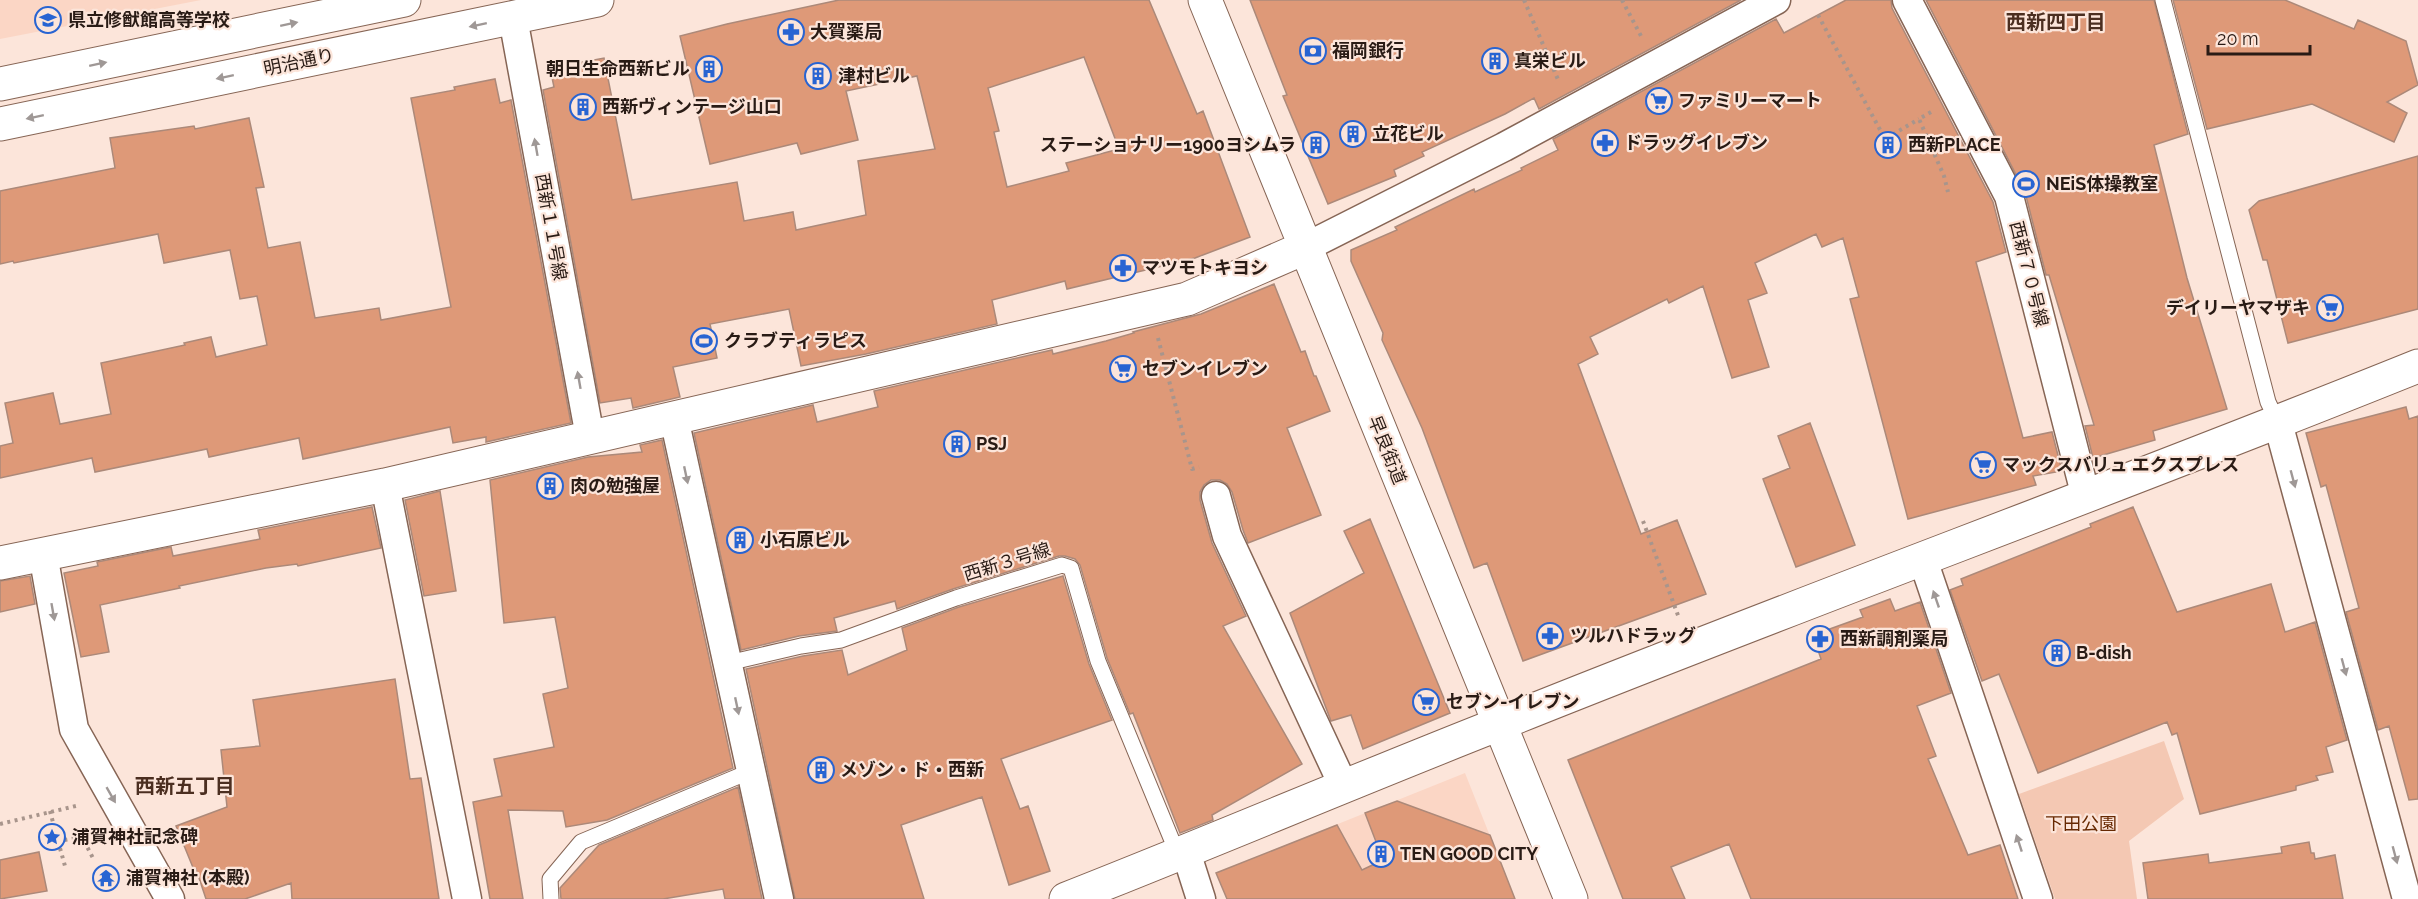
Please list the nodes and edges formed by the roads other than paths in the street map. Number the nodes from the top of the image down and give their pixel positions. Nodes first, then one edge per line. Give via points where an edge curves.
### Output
1 (404, 0) edge
2 (597, 0) edge
3 (1205, 0) edge
4 (1776, 0) edge
5 (1907, 0) edge
6 (2163, 0) edge
7 (513, 18) junction
8 (0, 84) edge
9 (0, 124) edge
10 (1304, 248) junction
11 (2418, 366) edge
12 (674, 418) junction
13 (2278, 423) junction
14 (590, 437) junction
15 (385, 485) junction
16 (1216, 496) road end
17 (2086, 497) junction
18 (43, 554) junction
19 (1923, 560) junction
20 (0, 563) edge
21 (728, 663) junction
22 (1499, 724) junction
23 (751, 771) junction
24 (1344, 787) junction
25 (1182, 854) junction
26 (170, 899) edge
27 (467, 899) edge
28 (551, 899) edge
29 (779, 899) edge
30 (1066, 899) edge
31 (1201, 899) edge
32 (1571, 899) edge
33 (2038, 899) edge
34 (2407, 899) edge

8 -> 1 street
2 - 7 street, 明治通り
3 - 10 street, 早良街道
4 - 10 street
5 - 17 street, 西新７０号線 via 2009,196
6 - 13 lane via 2268,402
7 -> 9 street, 明治通り
14 -> 7 street, 西新１１号線
10 - 12 street via 1188,299
10 - 22 street, 早良街道
11 - 13 street
12 - 14 street
12 -> 21 street
13 - 17 street
13 -> 34 street
14 - 15 street
15 - 18 street
15 - 27 street
16 - 24 street via 1227,536
17 - 19 street
18 - 20 street
18 -> 26 street via 74,729
19 - 22 street
33 -> 19 street
21 -> 23 street
21 - 25 lane, 西新３号線 via 841,640 956,598 1062,565 1071,567 1098,661
22 - 24 street
22 - 32 street, 早良街道
23 - 28 lane via 581,842 550,879
23 - 29 street
24 - 25 street
25 - 30 street
25 - 31 street

